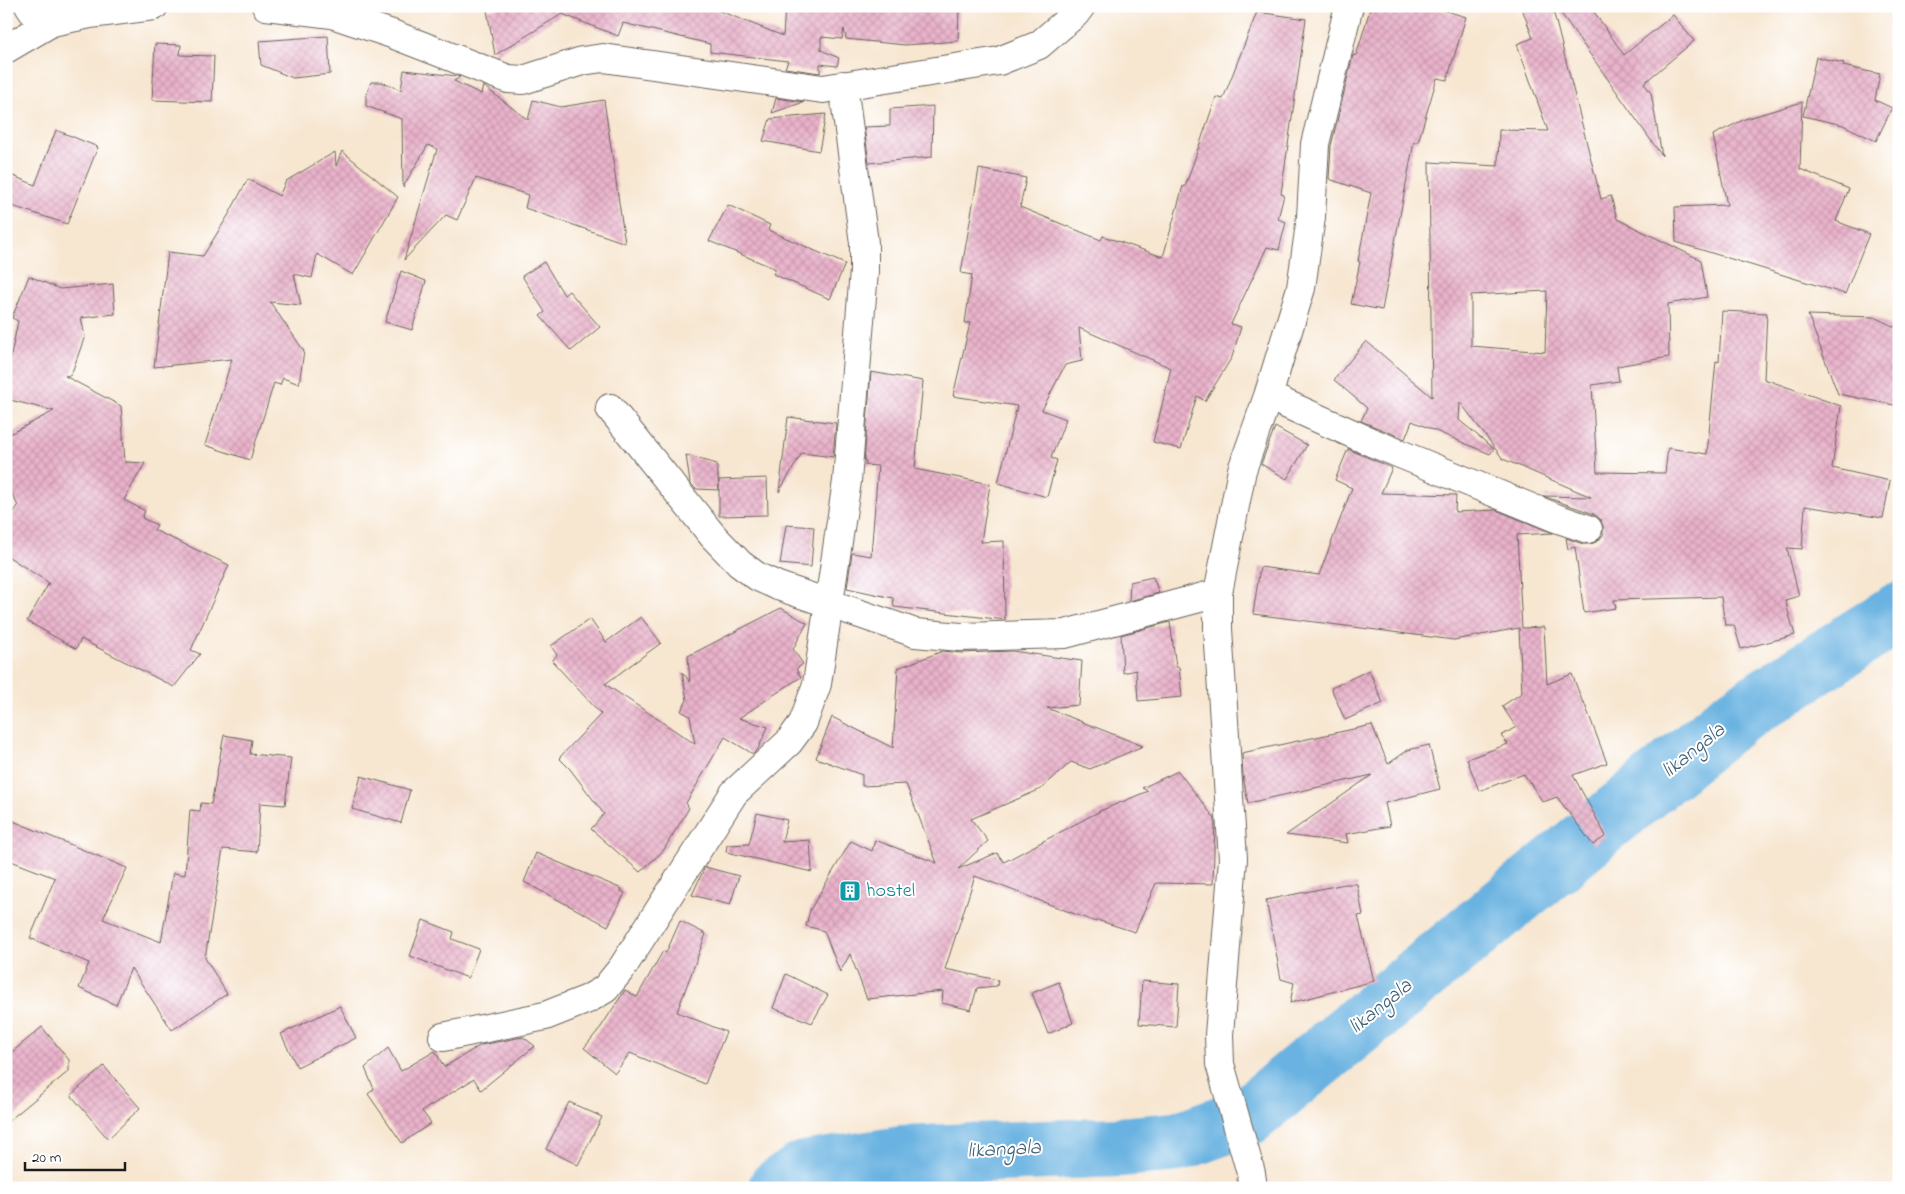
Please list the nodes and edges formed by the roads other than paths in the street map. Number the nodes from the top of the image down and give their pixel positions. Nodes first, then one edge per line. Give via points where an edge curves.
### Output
1 (28, 6) edge
2 (154, 6) edge
3 (266, 6) edge
4 (1081, 6) edge
5 (1349, 6) edge
6 (52, 22) junction
7 (6, 49) edge
8 (843, 85) junction
9 (1268, 396) junction
10 (610, 408) dead end
11 (1588, 529) dead end
12 (1218, 593) junction
13 (830, 603) junction
14 (443, 1037) dead end
15 (1252, 1188) edge

1 - 6 street
2 - 6 street
3 - 8 street via 332,14 508,79 523,80 582,61 603,58 823,89
4 - 8 street via 1039,45 999,61
5 - 9 street via 1315,144 1312,217 1301,288
6 - 7 street
8 - 13 street via 864,243 864,271 847,481
9 - 11 street via 1371,442
9 - 12 street via 1242,470
10 - 13 street via 713,536 740,564 778,586
12 - 13 street via 1065,634 1017,636 961,637 915,633
12 - 15 street via 1233,859 1219,1035 1220,1064 1251,1173
13 - 14 street via 816,684 804,723 789,742 734,793 622,968 605,989 544,1016

